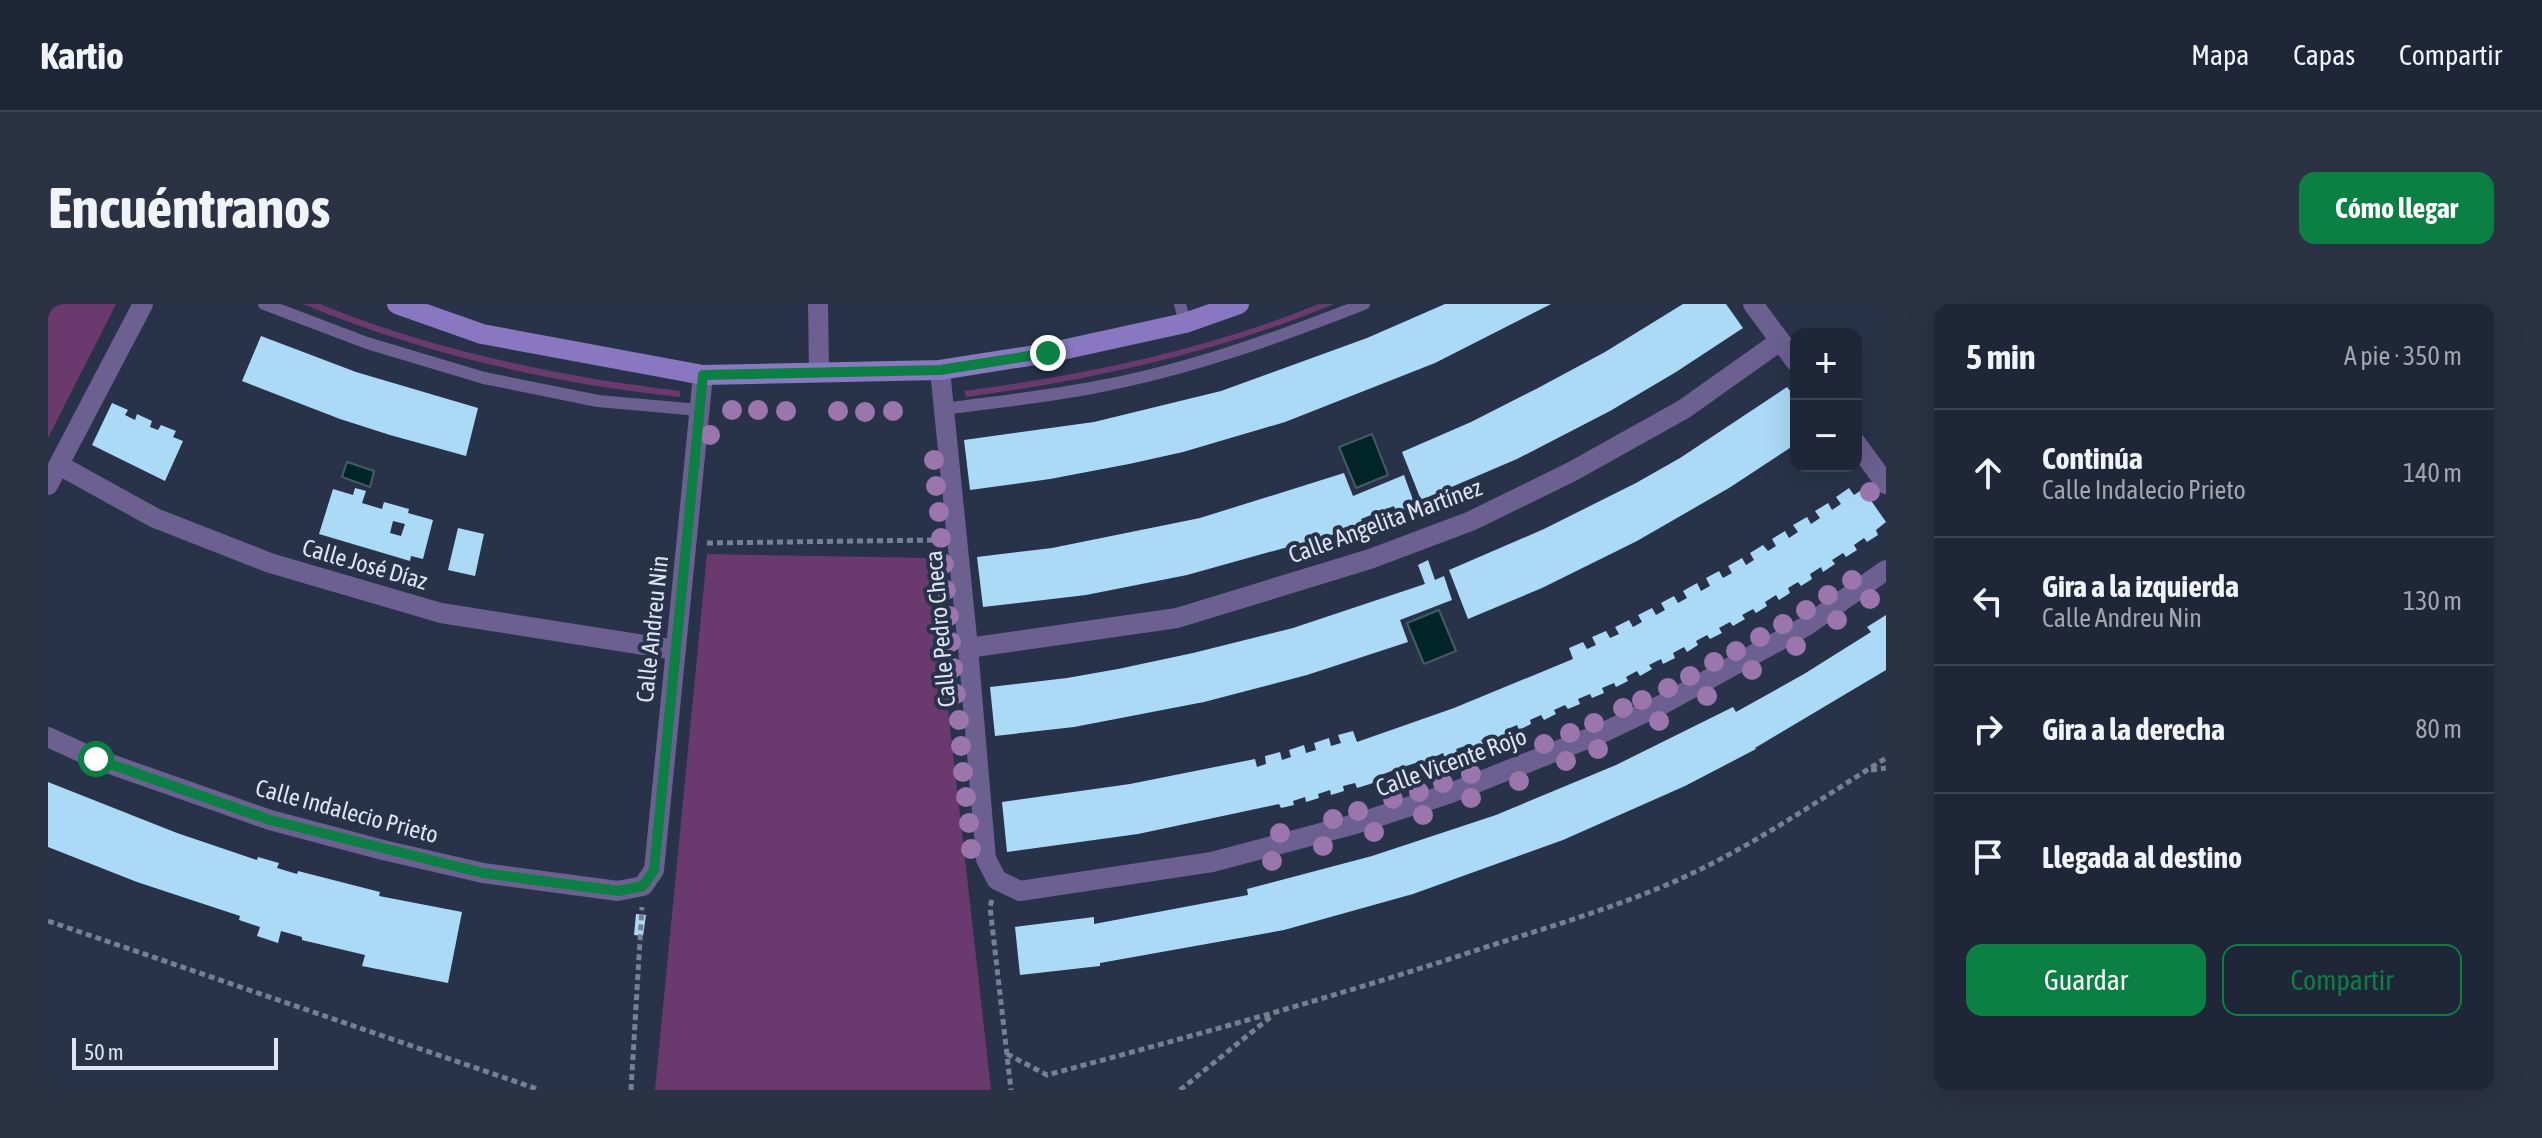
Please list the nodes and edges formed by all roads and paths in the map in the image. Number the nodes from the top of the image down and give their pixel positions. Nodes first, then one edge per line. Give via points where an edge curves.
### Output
1 (143, 304) edge
2 (264, 304) edge
3 (397, 304) edge
4 (818, 304) edge
5 (1239, 304) edge
6 (1364, 304) edge
7 (1753, 304) edge
8 (1182, 313) edge
9 (1780, 341) junction
10 (1790, 354) edge
11 (940, 370) junction
12 (819, 372) junction
13 (703, 375) junction
14 (944, 409) junction
15 (699, 410) junction
16 (1862, 451) edge
17 (59, 465) junction
18 (1886, 484) edge
19 (48, 485) edge
20 (958, 540) junction
21 (686, 543) junction
22 (1886, 570) edge
23 (968, 648) junction
24 (676, 650) junction
25 (48, 737) edge
26 (1886, 758) edge
27 (1886, 768) edge
28 (1866, 771) junction
29 (997, 880) junction
30 (643, 886) junction
31 (48, 921) edge
32 (1277, 1011) junction
33 (1007, 1054) junction
34 (540, 1090) edge
35 (631, 1090) edge
36 (1011, 1090) edge
37 (1180, 1090) edge

1 - 17 street
2 - 15 lane via 367,343 484,378 598,401
3 - 13 street via 482,334
4 - 12 street
5 - 8 street
6 - 14 lane via 1175,368 1096,387
7 - 9 street
8 - 11 street via 1048,353
9 - 10 street
9 - 23 street, Calle Angelita Martínez via 1684,409 1471,521 1177,618
11 - 12 street
11 - 14 street, Calle Pedro Checa
12 - 13 street
13 - 15 street, Calle Andreu Nin
14 - 20 street, Calle Pedro Checa
15 - 21 street, Calle Andreu Nin
16 - 18 street
17 - 19 street
17 - 24 street, Calle José Díaz via 155,518 270,563 441,613
20 - 21 path
20 - 23 street, Calle Pedro Checa
21 - 24 street, Calle Andreu Nin
22 - 29 street, Calle Vicente Rojo via 1806,626 1663,704 1448,794 1212,862 1020,891
23 - 29 street, Calle Pedro Checa via 986,859
24 - 30 street, Calle Andreu Nin via 654,870
25 - 30 street, Calle Indalecio Prieto via 270,820 383,850 483,873 618,891
26 - 28 path
27 - 28 path
28 - 32 path via 1764,835 1672,882 1423,968
29 - 33 path via 990,907
30 - 35 path
31 - 34 path
32 - 33 path via 1047,1075
32 - 37 path
33 - 36 path

